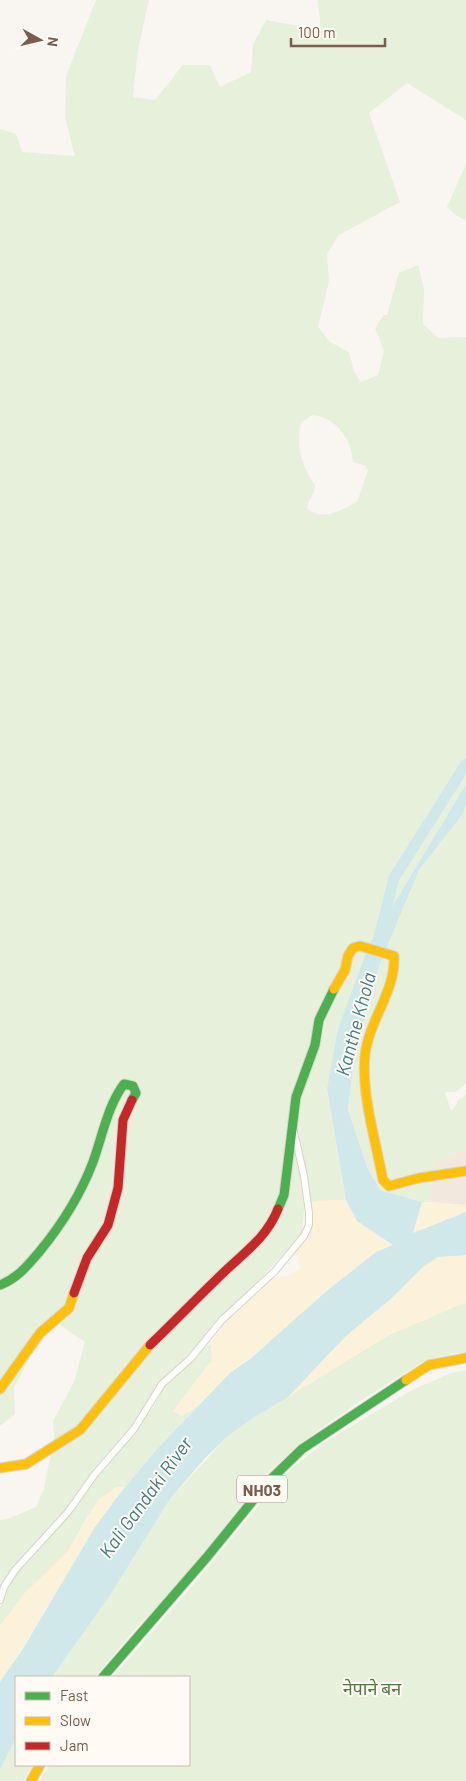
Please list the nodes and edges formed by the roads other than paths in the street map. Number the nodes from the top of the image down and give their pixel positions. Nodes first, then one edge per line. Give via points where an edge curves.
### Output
1 (293, 1126) junction
2 (466, 1171) edge
3 (0, 1285) edge
4 (466, 1358) edge
5 (0, 1389) edge
6 (0, 1468) edge
7 (0, 1600) edge
8 (104, 1676) edge
9 (39, 1766) edge
10 (30, 1781) edge

1 - 2 main road via 296,1098 330,993 345,970 353,948 360,946 394,956 395,970 365,1055 365,1083 383,1180 389,1186
1 - 6 main road via 284,1195 272,1225 258,1243 223,1273 138,1358 80,1430 26,1464
1 - 7 street via 309,1213 309,1225 304,1236 274,1271 162,1384 134,1429 95,1474 68,1512 15,1570 4,1586
3 - 5 main road via 22,1272 69,1213 82,1189 121,1088 124,1084 133,1086 136,1093 123,1120 118,1188 108,1225 87,1258 69,1308 40,1333
4 - 8 main road, NH03 via 429,1365 302,1449 268,1482 208,1557
9 - 10 main road

